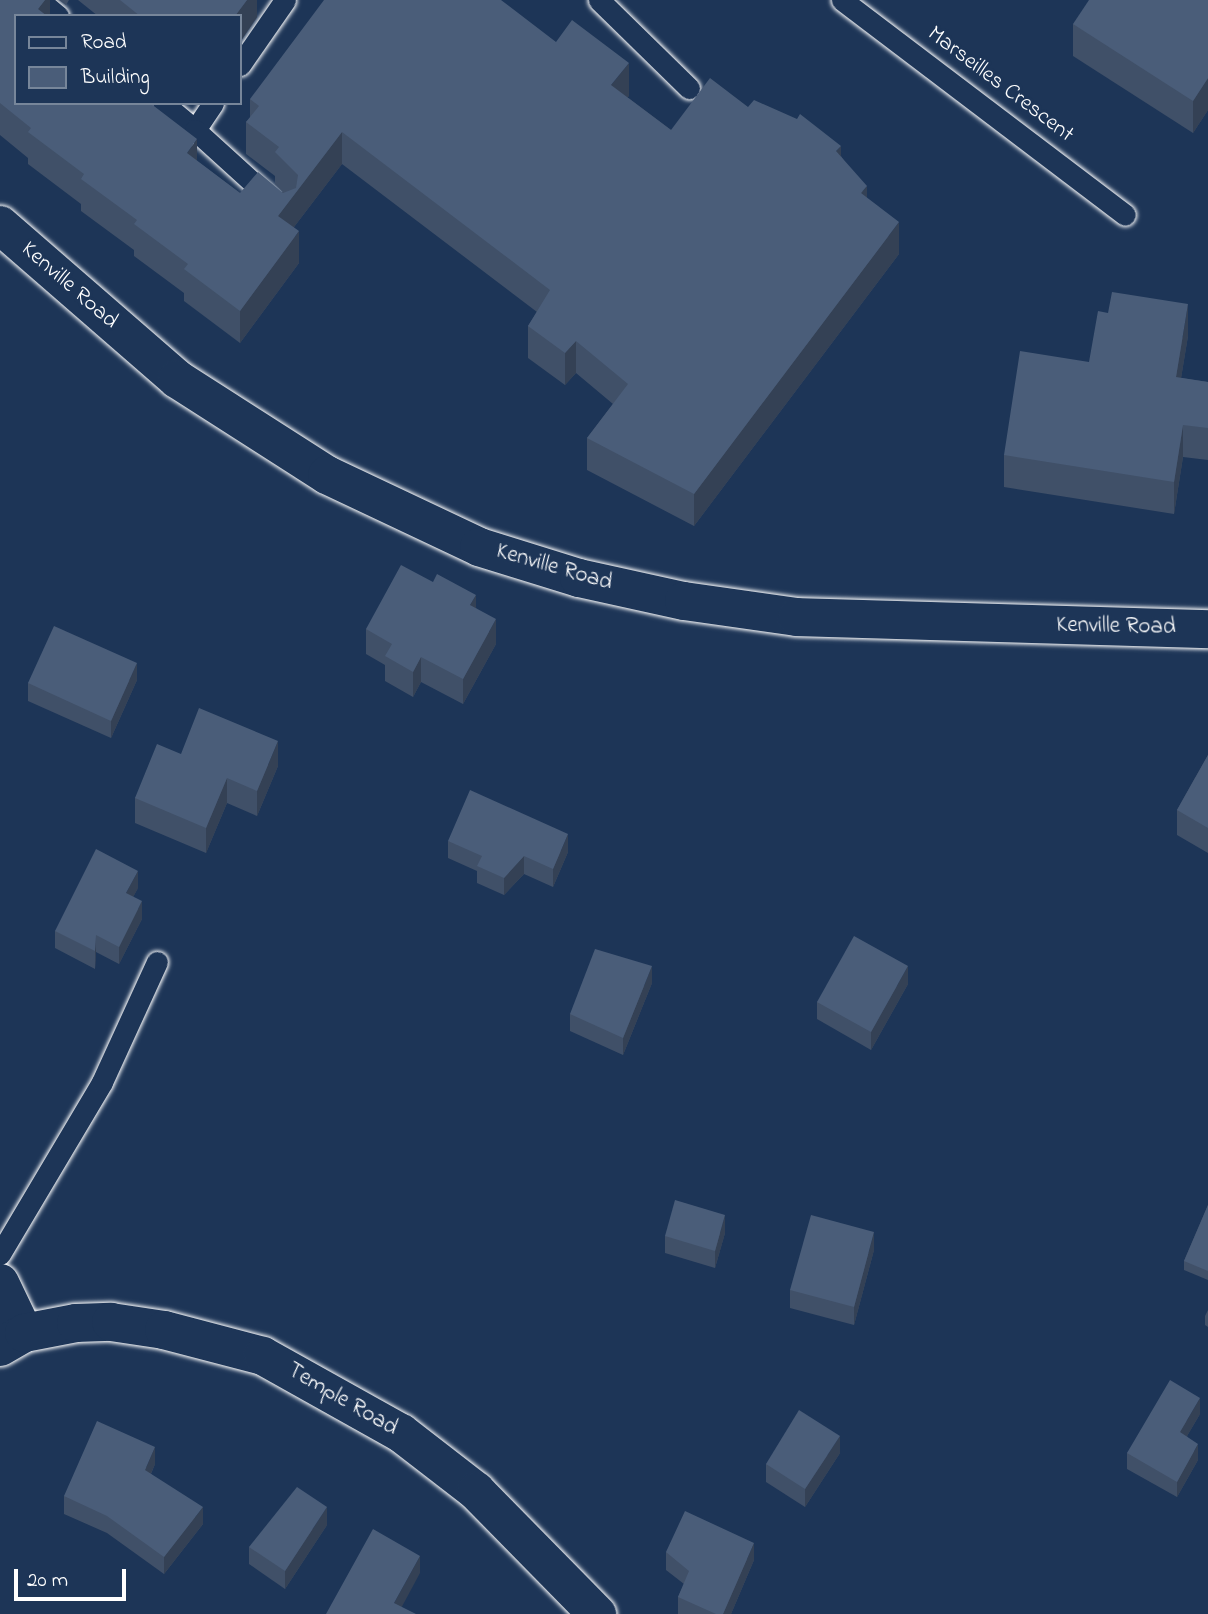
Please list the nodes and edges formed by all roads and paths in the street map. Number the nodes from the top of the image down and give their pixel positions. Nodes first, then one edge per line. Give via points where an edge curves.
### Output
1 (39, 0) edge
2 (285, 0) edge
3 (599, 0) edge
4 (842, 0) edge
5 (56, 14) edge
6 (242, 62) edge
7 (689, 88) dead end
8 (165, 105) edge
9 (212, 105) edge
10 (195, 130) junction
11 (286, 212) edge
12 (1125, 215) dead end
13 (0, 225) edge
14 (1208, 629) edge
15 (157, 962) dead end
16 (0, 1254) edge
17 (0, 1283) edge
18 (12, 1340) edge
19 (597, 1614) edge

1 - 5 lane
2 - 6 lane
3 - 7 lane
4 - 12 lane, Marseilles Crescent
8 - 10 lane
9 - 10 lane
10 - 11 lane
13 - 14 street, Kenville Road via 177,379 211,402 327,475 479,547 579,578 684,601 797,617
15 - 16 lane via 102,1082
17 - 18 street
18 - 19 street, Temple Road via 76,1323 111,1322 164,1330 263,1356 335,1392 401,1433 476,1491

